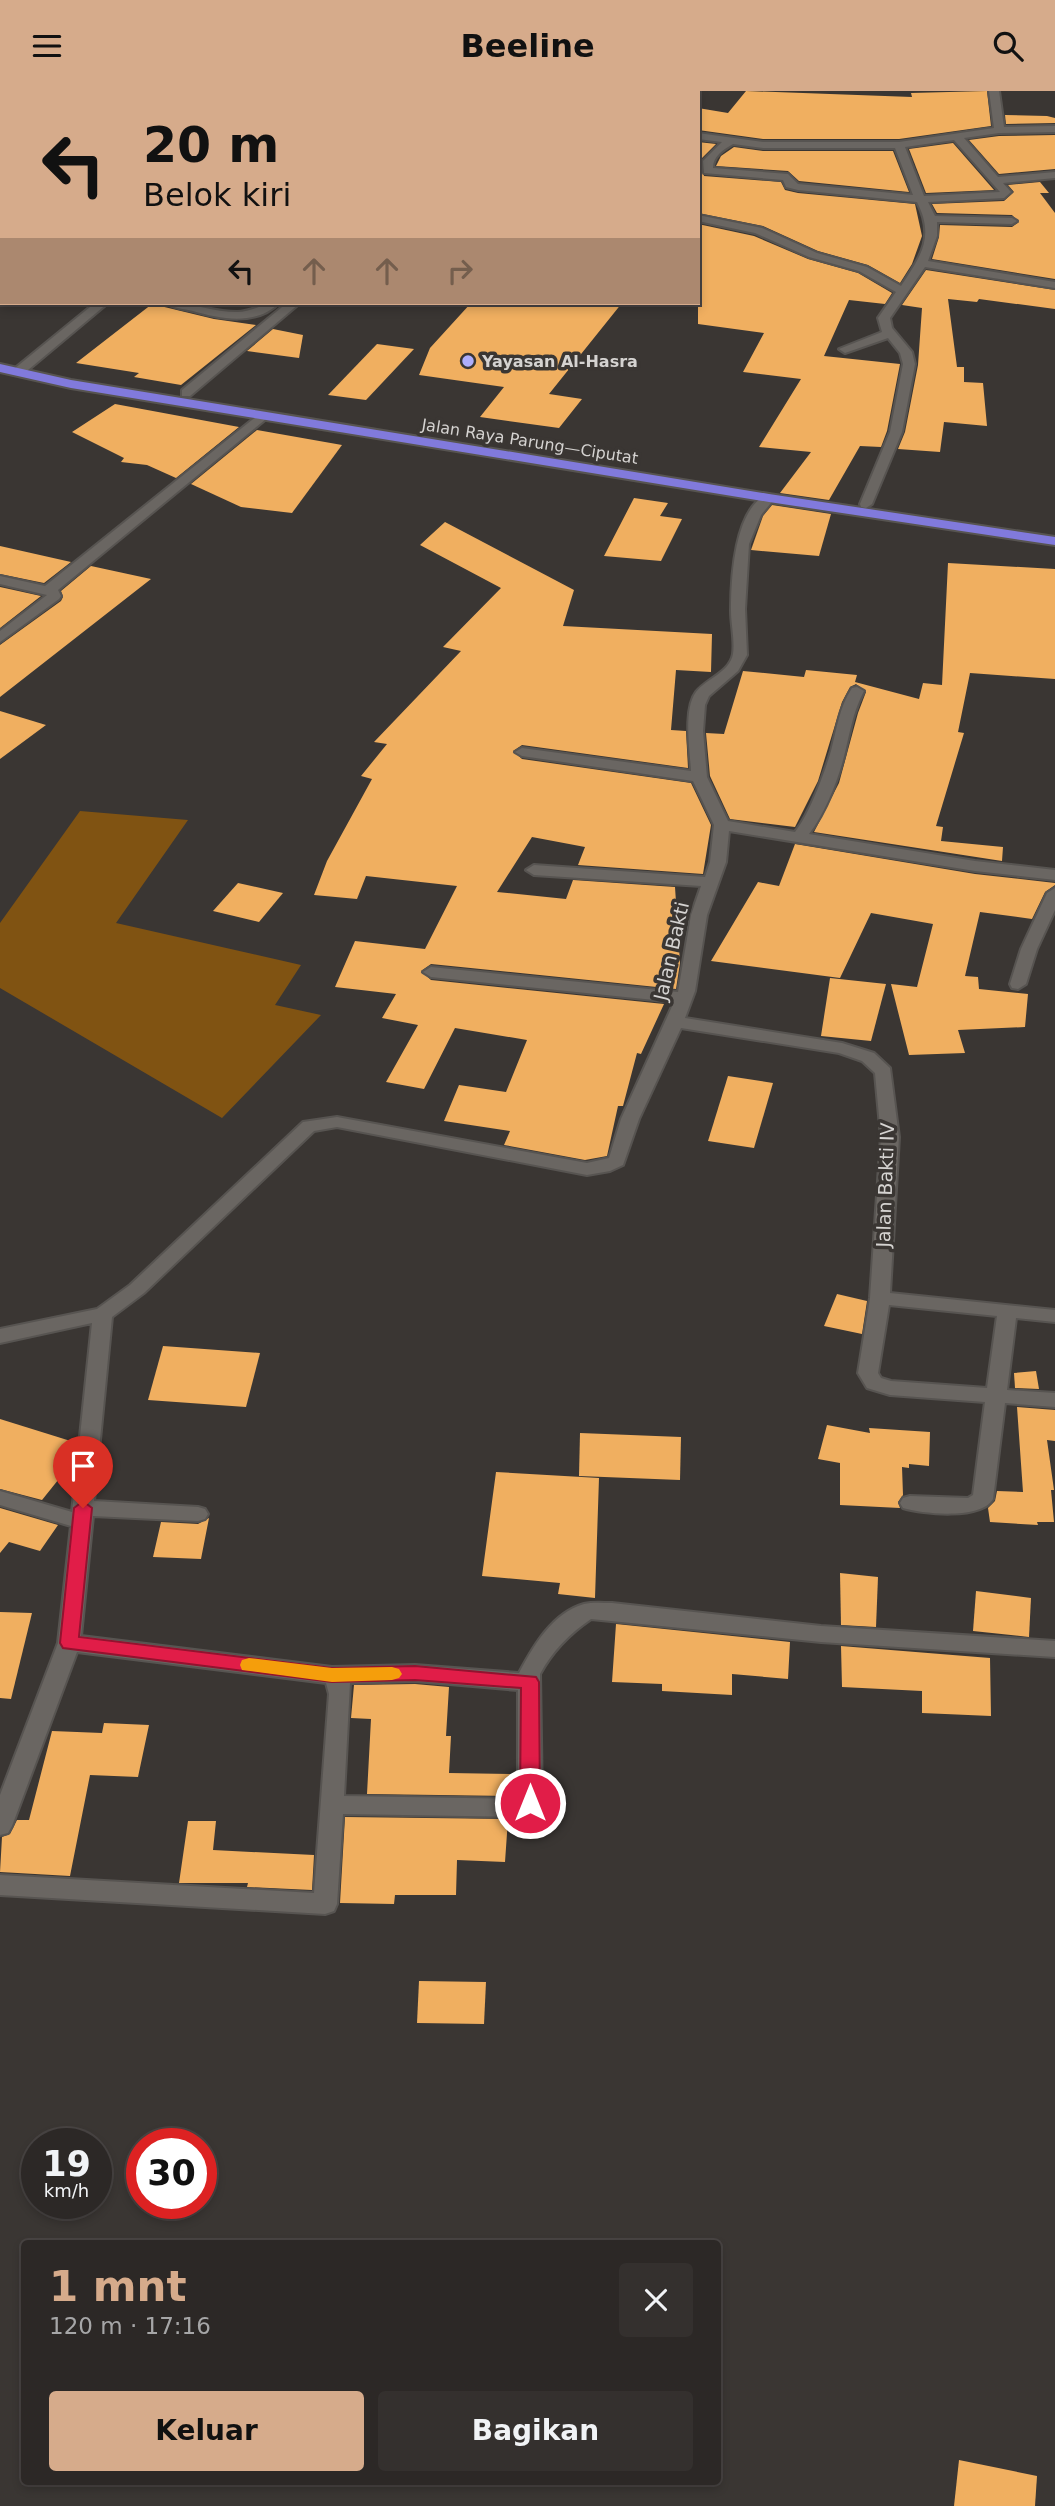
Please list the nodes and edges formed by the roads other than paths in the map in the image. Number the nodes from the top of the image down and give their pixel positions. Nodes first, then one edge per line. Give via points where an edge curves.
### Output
1 (994, 91) edge
2 (1055, 129) edge
3 (999, 130) junction
4 (700, 136) edge
5 (957, 137) junction
6 (731, 141) junction
7 (900, 145) junction
8 (1055, 175) edge
9 (998, 180) junction
10 (922, 199) junction
11 (700, 218) edge
12 (931, 219) junction
13 (1012, 221) dead end
14 (922, 263) junction
15 (1055, 285) edge
16 (902, 291) junction
17 (101, 305) edge
18 (183, 305) edge
19 (271, 305) edge
20 (292, 305) edge
21 (891, 333) junction
22 (845, 349) dead end
23 (0, 358) edge
24 (0, 368) edge
25 (22, 368) junction
26 (186, 393) junction
27 (262, 416) junction
28 (432, 437) junction
29 (768, 499) junction
30 (866, 505) junction
31 (1055, 530) edge
32 (1055, 541) edge
33 (0, 580) edge
34 (48, 591) junction
35 (0, 638) edge
36 (857, 691) dead end
37 (523, 752) dead end
38 (699, 777) junction
39 (722, 825) junction
40 (798, 838) junction
41 (534, 870) dead end
42 (1055, 875) edge
43 (710, 882) junction
44 (1055, 893) edge
45 (431, 972) dead end
46 (1018, 984) dead end
47 (684, 998) junction
48 (676, 1022) junction
49 (880, 1299) junction
50 (1007, 1311) junction
51 (103, 1314) junction
52 (1055, 1316) edge
53 (0, 1336) edge
54 (997, 1398) junction
55 (1055, 1400) edge
56 (0, 1498) edge
57 (910, 1503) dead end
58 (198, 1514) dead end
59 (82, 1515) junction
60 (69, 1643) junction
61 (1055, 1649) edge
62 (332, 1675) junction
63 (530, 1682) junction
64 (332, 1805) junction
65 (2, 1814) edge
66 (0, 1885) edge

1 - 3 street
2 - 3 street
3 - 5 street
4 - 6 street
5 - 7 street
5 - 9 street
6 - 7 street via 777,146
6 - 10 street via 708,161 708,171 788,177 790,185 799,187
7 - 10 street
8 - 9 street
9 - 10 street via 1004,195
10 - 12 street
11 - 16 street via 758,230 813,255 863,269
12 - 13 street
12 - 14 street via 932,236
14 - 15 street
14 - 16 street
16 - 21 street via 884,318
17 - 25 street
18 - 19 street via 237,315 261,313
20 - 26 street
21 - 22 street
21 - 30 street via 909,364 896,432
23 - 25 highway, Jalan Raya Parung—Ciputat
24 - 25 highway, Jalan Raya Parung—Ciputat
25 - 26 highway, Jalan Raya Parung—Ciputat
25 - 27 highway, Jalan Raya Parung—Ciputat via 71,384
26 - 28 highway, Jalan Raya Parung—Ciputat
27 - 28 highway, Jalan Raya Parung—Ciputat
27 - 34 street
28 - 29 highway, Jalan Raya Parung—Ciputat
28 - 30 highway, Jalan Raya Parung—Ciputat
29 - 32 highway, Jalan Raya Parung—Ciputat
29 - 38 street via 755,514 743,544 740,655 733,668 702,694 698,705
30 - 31 highway, Jalan Raya Parung—Ciputat
33 - 34 street
34 - 35 street via 54,596
36 - 40 street via 846,711 827,783
37 - 38 street
38 - 39 street
39 - 40 street
39 - 43 street, Jalan Bakti via 718,862
40 - 42 street
41 - 43 street
43 - 47 street, Jalan Bakti via 699,915
44 - 46 street
45 - 47 street
47 - 48 street, Jalan Bakti
48 - 49 street, Jalan Bakti IV via 842,1048 868,1057 884,1072 890,1137
48 - 51 street, Jalan Bakti via 647,1078 617,1161 587,1169 337,1122 309,1126 137,1289
49 - 50 street
49 - 54 street via 868,1373 874,1383
50 - 52 street
50 - 54 street
51 - 53 street
51 - 59 street
54 - 55 street
54 - 57 street via 983,1499 971,1506
56 - 59 street
58 - 59 street
59 - 60 street
60 - 62 street
60 - 65 street
61 - 63 street via 821,1634 587,1611 564,1626 542,1650 529,1674
62 - 63 street via 415,1673
62 - 64 street via 340,1694
63 - 64 street via 530,1803 526,1808
64 - 66 street via 325,1904

